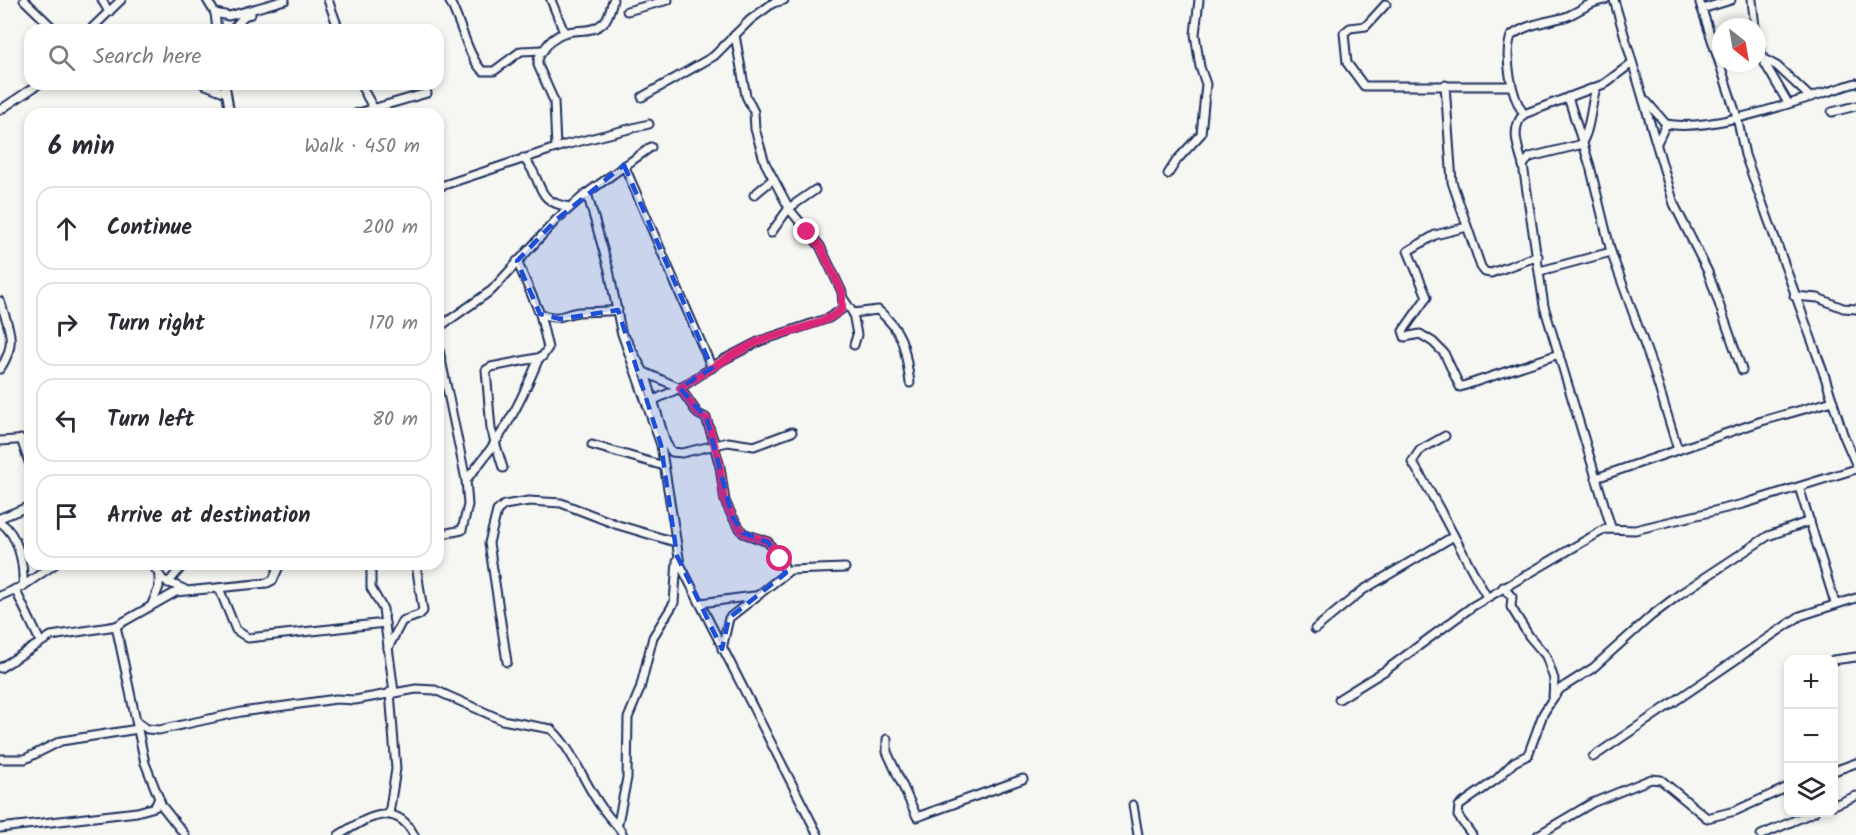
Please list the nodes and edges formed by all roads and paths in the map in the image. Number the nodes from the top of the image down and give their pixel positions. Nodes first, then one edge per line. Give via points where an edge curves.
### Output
1 (24, 0) edge
2 (102, 0) edge
3 (121, 0) edge
4 (207, 0) edge
5 (286, 0) edge
6 (328, 0) edge
7 (449, 0) edge
8 (551, 0) edge
9 (613, 0) edge
10 (668, 0) edge
11 (784, 0) edge
12 (1199, 0) edge
13 (1605, 0) edge
14 (1614, 0) edge
15 (1699, 0) edge
16 (1731, 0) edge
17 (1752, 0) edge
18 (766, 4) edge
19 (1386, 4) dead end
20 (1702, 9) junction
21 (627, 11) dead end
22 (109, 12) junction
23 (215, 13) junction
24 (1754, 18) edge
25 (50, 24) edge
26 (96, 24) edge
27 (217, 24) edge
28 (237, 24) edge
29 (337, 24) edge
30 (564, 32) junction
31 (735, 35) junction
32 (543, 50) junction
33 (1766, 60) edge
34 (1632, 63) junction
35 (1766, 65) edge
36 (1856, 83) edge
37 (1445, 85) junction
38 (1511, 86) junction
39 (1596, 87) junction
40 (30, 90) edge
41 (218, 90) edge
42 (226, 90) edge
43 (363, 90) edge
44 (226, 93) junction
45 (427, 93) dead end
46 (642, 97) dead end
47 (1568, 97) junction
48 (1810, 97) junction
49 (1643, 98) junction
50 (1788, 103) junction
51 (1856, 106) edge
52 (229, 108) edge
53 (373, 108) edge
54 (377, 108) edge
55 (0, 110) edge
56 (1832, 112) dead end
57 (1524, 114) junction
58 (1737, 117) junction
59 (649, 124) dead end
60 (1666, 124) junction
61 (1583, 143) junction
62 (1658, 143) junction
63 (651, 147) dead end
64 (556, 148) junction
65 (523, 158) junction
66 (624, 165) junction
67 (1523, 165) junction
68 (1168, 174) dead end
69 (773, 179) junction
70 (444, 185) edge
71 (815, 190) dead end
72 (587, 193) junction
73 (754, 195) dead end
74 (570, 207) junction
75 (789, 208) junction
76 (1467, 227) junction
77 (771, 233) dead end
78 (1611, 252) junction
79 (1538, 256) junction
80 (517, 261) junction
81 (1540, 271) junction
82 (1794, 296) junction
83 (843, 297) junction
84 (0, 301) edge
85 (1856, 309) edge
86 (618, 310) junction
87 (853, 313) junction
88 (540, 314) junction
89 (444, 324) edge
90 (621, 331) junction
91 (854, 345) dead end
92 (1559, 354) junction
93 (539, 358) junction
94 (711, 368) junction
95 (0, 369) edge
96 (1742, 370) dead end
97 (644, 372) junction
98 (444, 374) edge
99 (910, 383) dead end
100 (680, 388) junction
101 (654, 400) junction
102 (1833, 401) junction
103 (792, 432) dead end
104 (1445, 436) dead end
105 (24, 439) edge
106 (21, 440) junction
107 (0, 441) edge
108 (592, 445) dead end
109 (715, 445) junction
110 (494, 447) junction
111 (24, 448) edge
112 (1678, 450) junction
113 (1856, 464) edge
114 (664, 466) junction
115 (502, 468) dead end
116 (1856, 469) edge
117 (1596, 478) junction
118 (466, 480) junction
119 (1799, 486) junction
120 (24, 510) edge
121 (0, 520) edge
122 (1810, 521) junction
123 (1611, 527) junction
124 (444, 534) edge
125 (1454, 536) junction
126 (675, 542) junction
127 (677, 556) junction
128 (844, 568) dead end
129 (46, 570) edge
130 (156, 570) edge
131 (179, 570) edge
132 (277, 570) edge
133 (371, 570) edge
134 (417, 570) edge
135 (786, 573) junction
136 (159, 575) junction
137 (168, 583) junction
138 (23, 586) junction
139 (1503, 587) junction
140 (219, 588) junction
141 (15, 590) junction
142 (184, 590) junction
143 (0, 596) edge
144 (754, 596) junction
145 (1486, 597) junction
146 (1856, 598) edge
147 (701, 603) junction
148 (1835, 603) junction
149 (152, 604) junction
150 (385, 623) junction
151 (116, 626) junction
152 (1315, 629) dead end
153 (40, 641) junction
154 (388, 648) junction
155 (722, 649) junction
156 (1856, 657) edge
157 (1838, 659) edge
158 (507, 662) dead end
159 (0, 668) edge
160 (392, 692) junction
161 (1553, 698) junction
162 (1339, 699) dead end
163 (138, 726) junction
164 (887, 739) dead end
165 (1593, 757) dead end
166 (0, 759) edge
167 (1856, 763) edge
168 (1838, 769) edge
169 (1023, 779) dead end
170 (1784, 789) edge
171 (1856, 796) edge
172 (159, 798) junction
173 (1838, 803) edge
174 (1133, 805) dead end
175 (388, 814) junction
176 (1804, 817) edge
177 (618, 824) junction
178 (0, 828) edge
179 (185, 835) edge
180 (339, 835) edge
181 (414, 835) edge
182 (623, 835) edge
183 (818, 835) edge
184 (1138, 835) edge
185 (1472, 835) edge
186 (1538, 835) edge
187 (1761, 835) edge

1 - 25 street
2 - 22 street
3 - 22 street
4 - 23 street
5 - 23 street via 229,15
5 - 28 street via 244,16
6 - 29 street
7 - 32 street via 474,63 483,71 494,71 516,53
8 - 30 street
9 - 30 street via 601,25
10 - 21 street
11 - 18 street
12 - 68 street via 1195,34 1206,84 1201,134
13 - 38 street via 1511,36
14 - 34 street
15 - 20 street
16 - 20 street
17 - 24 street
18 - 31 street
19 - 37 street via 1366,26 1344,33 1350,69 1368,87
20 - 58 street
22 - 26 street
23 - 27 street
30 - 32 street
31 - 46 street via 714,56
31 - 69 street via 746,96
32 - 64 street via 537,62 554,101
33 - 48 street
34 - 39 street
34 - 49 street
35 - 50 street
36 - 48 street
37 - 38 street
37 - 76 street via 1452,182
38 - 57 street
39 - 47 street
39 - 61 street
40 - 55 street
41 - 44 street
42 - 44 street
43 - 53 street
44 - 52 street
45 - 54 street
47 - 57 street
47 - 61 street
48 - 50 street
49 - 60 street
49 - 62 street
50 - 58 street
51 - 56 street
57 - 67 street via 1516,131
58 - 60 street via 1693,125
58 - 82 street via 1745,155
59 - 64 street
60 - 62 street
61 - 67 street via 1530,157
61 - 78 street
62 - 96 street via 1674,204 1708,272
63 - 66 street
64 - 65 street
65 - 70 street
65 - 74 street via 534,169 544,196 551,203
66 - 72 street
66 - 94 street
67 - 79 street
69 - 73 street
69 - 75 street
71 - 75 street
72 - 74 street
72 - 86 street
74 - 80 street
75 - 77 street
75 - 83 street via 820,246
76 - 79 street via 1485,272 1503,270
76 - 92 street via 1436,235 1408,250 1427,297 1403,331 1405,337 1420,334 1433,342 1444,353 1460,387
78 - 81 street
78 - 112 street
79 - 81 street
80 - 88 street
80 - 89 street via 485,296
81 - 92 street via 1544,306
82 - 85 street
82 - 102 street
83 - 87 street
83 - 94 street via 842,309 837,313 760,341
84 - 95 street via 12,341
86 - 88 street via 578,312 560,319
86 - 90 street
87 - 91 street via 857,335
87 - 99 street via 878,310 899,332
88 - 93 street via 548,348
90 - 97 street
90 - 114 street via 661,445
92 - 117 street
93 - 110 street via 519,407
93 - 110 street via 486,370
94 - 100 street
97 - 100 street
97 - 101 street
98 - 118 street
100 - 101 street
100 - 109 street via 698,414 707,419
101 - 109 street via 672,452
102 - 112 street
102 - 113 street
103 - 109 street via 754,446 728,442
104 - 125 street via 1420,450 1412,462
105 - 106 street
106 - 107 street
106 - 111 street
108 - 114 street
109 - 135 street via 724,501 732,516 743,533 768,542
110 - 115 street
110 - 118 street
112 - 117 street
114 - 126 street
116 - 119 street
117 - 123 street
118 - 124 street via 468,505 464,527
119 - 122 street
119 - 123 street via 1635,530
120 - 121 street
121 - 138 street via 20,552
122 - 148 street
122 - 161 street via 1768,536 1680,594
123 - 139 street
125 - 145 street
125 - 152 street via 1363,590
126 - 127 street
126 - 158 street via 561,502 504,505 497,511 489,543
127 - 147 street
127 - 177 street via 674,603 653,637 628,718 627,778
128 - 135 street via 797,568
129 - 138 street
130 - 136 street
131 - 137 street
132 - 140 street via 267,583
133 - 150 street via 371,588 383,609
134 - 154 street via 423,611 402,621
135 - 144 street
136 - 137 street
136 - 149 street
137 - 142 street
138 - 141 street
139 - 145 street
139 - 161 street via 1512,597 1511,606 1529,636 1546,656 1554,679
140 - 142 street
140 - 150 street via 236,630 248,638
141 - 143 street
141 - 153 street
142 - 149 street
144 - 147 street
144 - 155 street via 729,618
145 - 162 street
146 - 148 street
147 - 155 street
148 - 165 street via 1793,620
149 - 151 street
150 - 154 street
151 - 153 street
151 - 163 street
153 - 159 street
154 - 160 street
155 - 183 street
156 - 157 street
160 - 163 street via 355,700 251,710 159,730
160 - 175 street via 396,769
160 - 177 street via 435,690 502,720 551,729 596,800
161 - 185 street via 1528,755 1459,806 1458,816
163 - 166 street via 62,741 25,759
163 - 172 street via 145,763
164 - 169 street via 887,752 917,817
167 - 168 street
170 - 186 street via 1735,811 1707,818 1661,780 1651,779 1592,803
171 - 173 street
172 - 178 street via 155,807 140,812
172 - 179 street via 165,812
174 - 184 street
175 - 180 street via 372,817
175 - 181 street via 409,824
176 - 187 street
177 - 182 street

